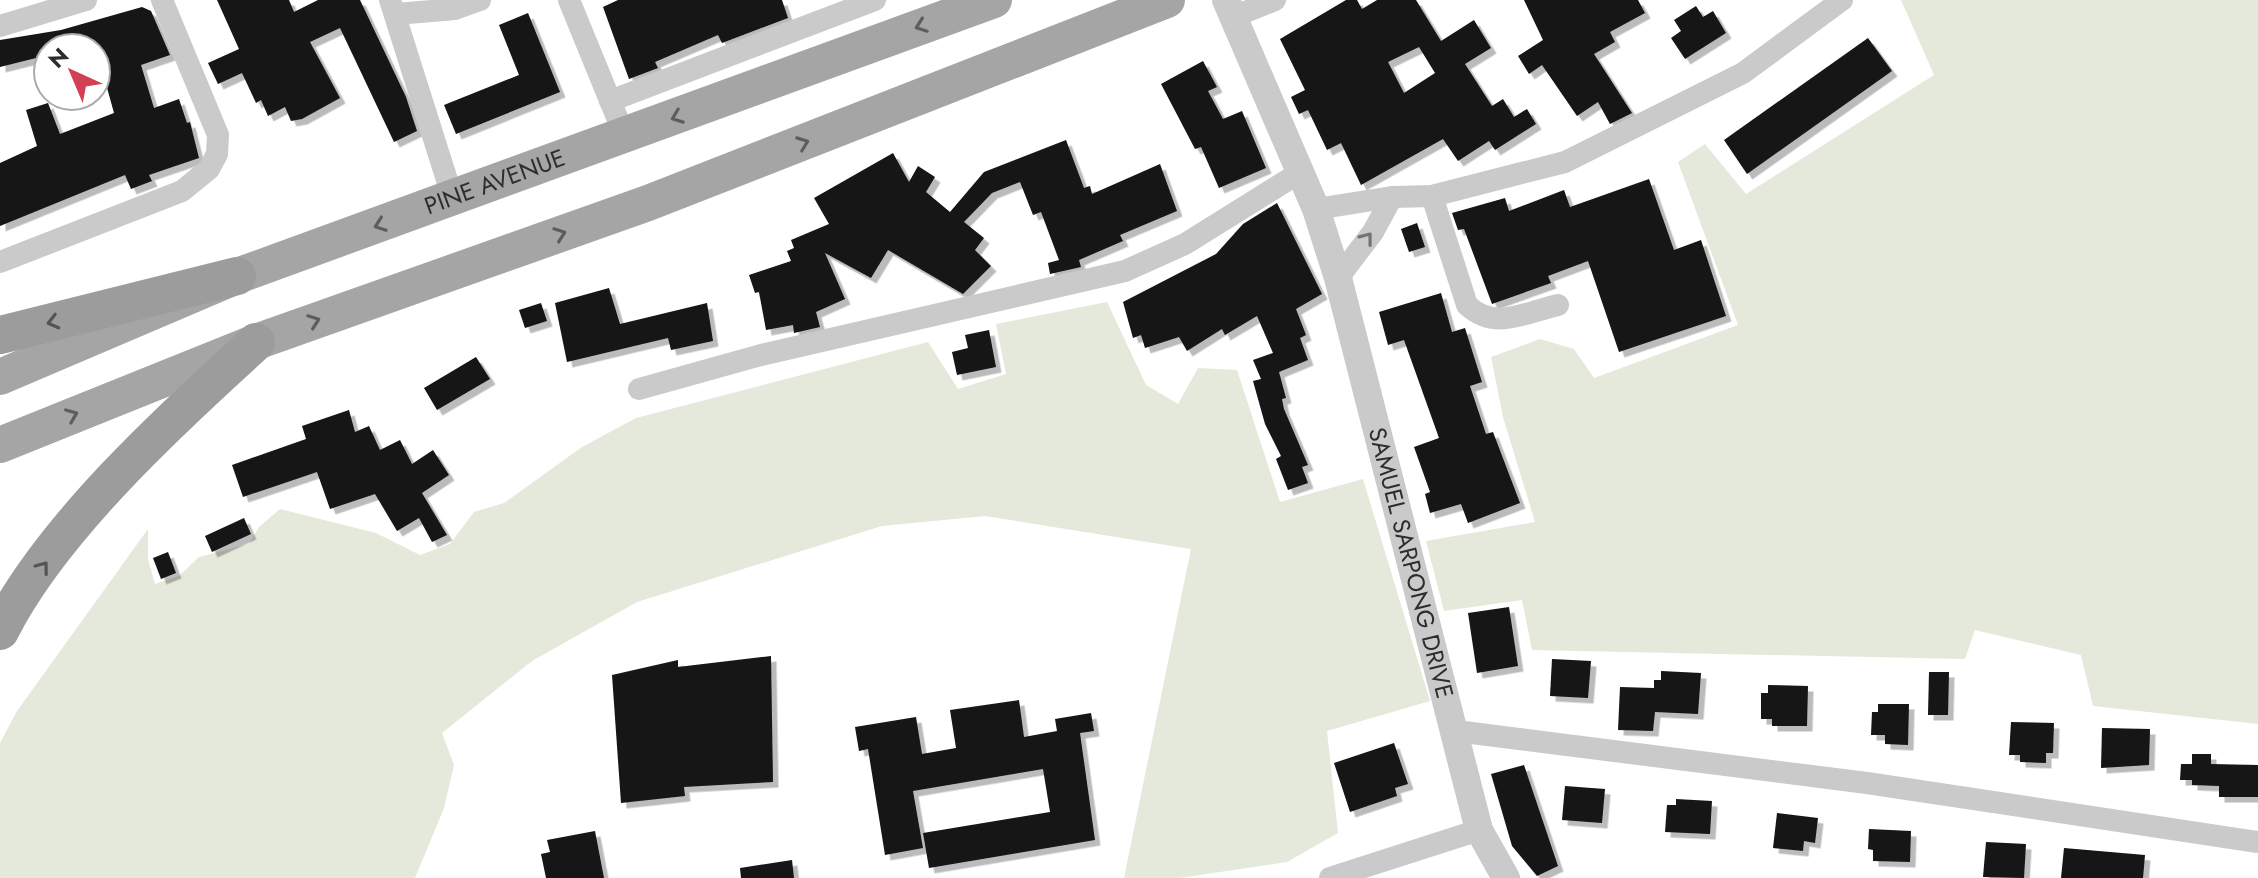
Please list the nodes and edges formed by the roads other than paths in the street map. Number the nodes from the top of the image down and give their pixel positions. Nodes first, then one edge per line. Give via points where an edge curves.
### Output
1 (86, 0) edge
2 (162, 0) edge
3 (480, 0) edge
4 (569, 0) edge
5 (875, 0) edge
6 (994, 0) edge
7 (1167, 0) edge
8 (1275, 0) edge
9 (1842, 0) edge
10 (393, 7) edge
11 (1229, 8) edge
12 (0, 26) edge
13 (610, 101) junction
14 (625, 137) junction
15 (1299, 173) junction
16 (1432, 196) junction
17 (1392, 197) junction
18 (453, 199) junction
19 (1316, 209) junction
20 (0, 262) edge
21 (237, 276) junction
22 (1338, 278) junction
23 (1558, 305) dead end
24 (0, 335) edge
25 (256, 342) junction
26 (0, 377) edge
27 (639, 389) dead end
28 (0, 445) edge
29 (0, 631) edge
30 (1456, 731) junction
31 (1479, 830) junction
32 (2258, 842) edge
33 (1330, 878) edge
34 (1506, 878) edge

1 - 12 street
2 - 20 street via 218,135 209,169 182,191
3 - 10 street via 455,9
4 - 13 street
5 - 13 street
6 -> 14 main road, PINE AVENUE
25 -> 7 main road via 648,203
8 - 11 street
9 - 16 street via 1743,73 1565,162
10 - 18 street
11 - 15 street, SAMUEL SARPONG DRIVE
13 - 14 street
14 - 18 main road, PINE AVENUE
15 - 19 street, SAMUEL SARPONG DRIVE
15 - 27 street via 1185,244 1125,271
16 - 17 street
16 - 23 street via 1467,305 1480,317 1492,321
17 - 19 street
22 -> 17 street
18 -> 21 main road, PINE AVENUE
19 - 22 street, SAMUEL SARPONG DRIVE
21 -> 24 highway
21 - 26 main road, PINE AVENUE
22 - 30 street, SAMUEL SARPONG DRIVE
28 -> 25 main road
29 -> 25 highway via 73,526 188,404
30 - 31 street, SAMUEL SARPONG DRIVE
30 - 32 street via 1867,783
31 - 33 street
31 - 34 street, SAMUEL SARPONG DRIVE

